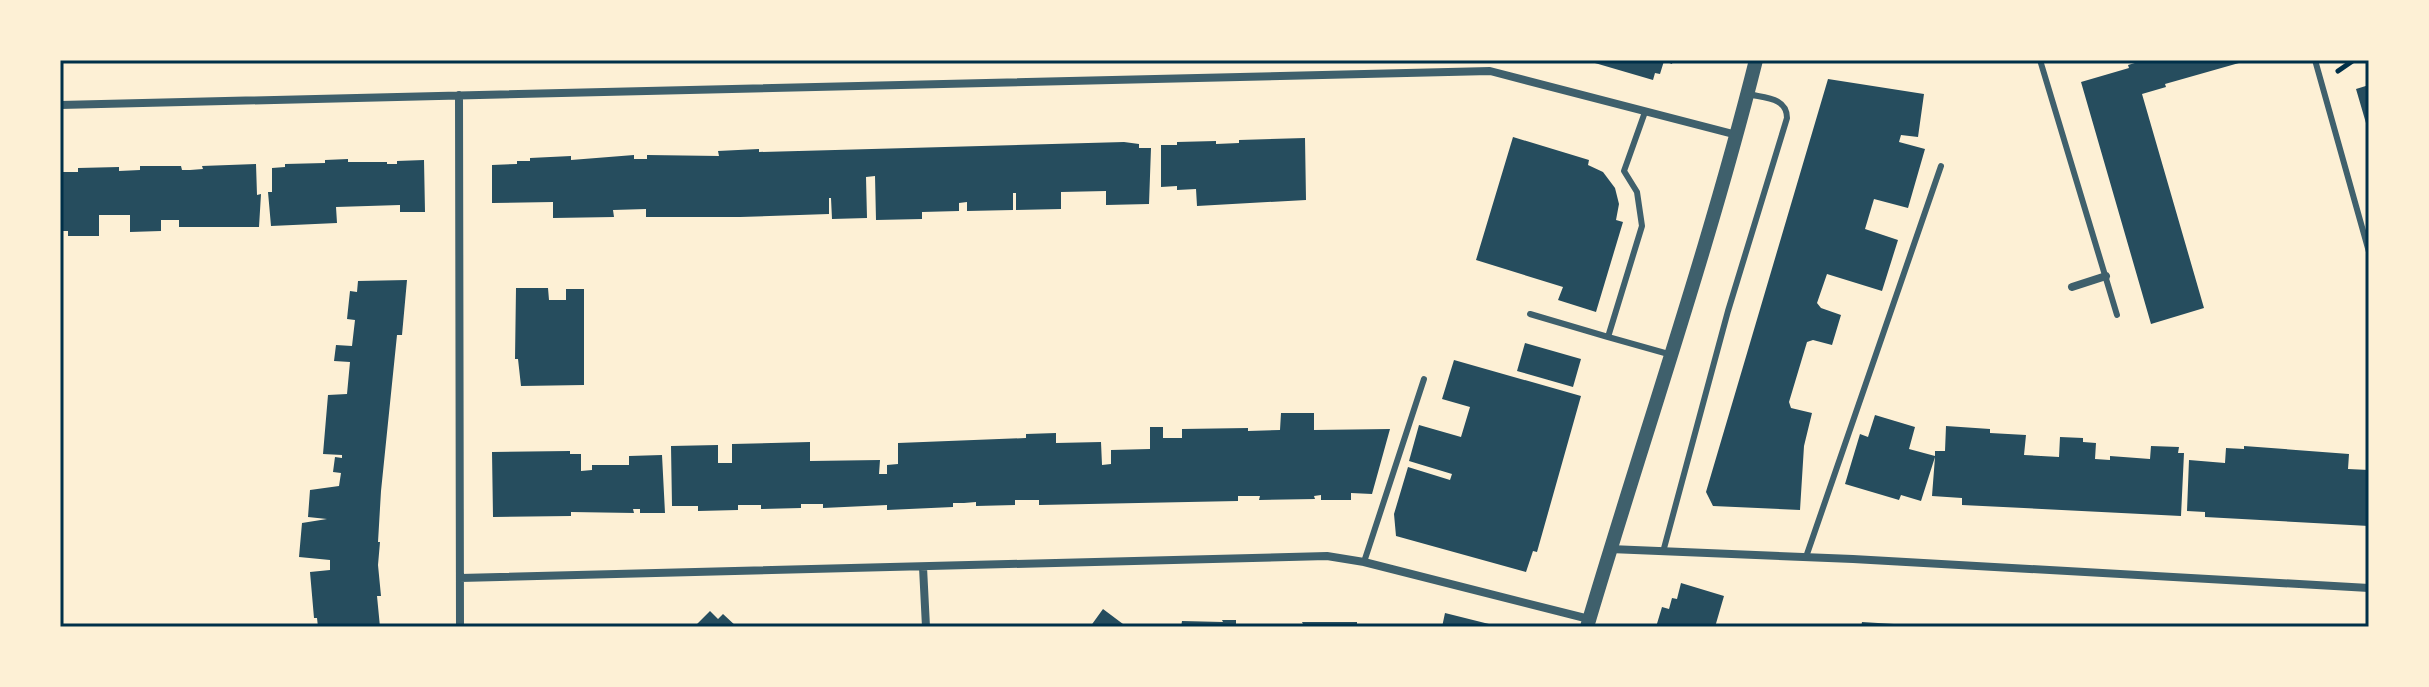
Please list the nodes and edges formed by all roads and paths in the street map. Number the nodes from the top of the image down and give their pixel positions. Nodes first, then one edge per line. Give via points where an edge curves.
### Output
1 (1756, 60) edge
2 (2040, 60) edge
3 (2315, 60) edge
4 (1748, 94) junction
5 (459, 95) junction
6 (60, 105) edge
7 (1645, 112) junction
8 (1737, 135) junction
9 (1941, 166) dead end
10 (2369, 252) edge
11 (2106, 276) junction
12 (2072, 287) dead end
13 (1530, 314) dead end
14 (2117, 315) dead end
15 (1608, 337) junction
16 (1672, 355) junction
17 (1424, 379) dead end
18 (1609, 549) junction
19 (1663, 552) junction
20 (1806, 557) junction
21 (1364, 562) junction
22 (923, 567) junction
23 (460, 578) junction
24 (2369, 588) edge
25 (1588, 623) edge
26 (460, 627) edge
27 (926, 627) edge

1 - 4 street
2 - 11 lane
3 - 10 lane
4 - 8 street
4 - 19 lane via 1781,102 1787,118
5 - 6 street
5 - 7 street via 1490,71
5 - 23 street
7 - 8 street
7 - 15 lane via 1624,171 1637,192 1642,226
8 - 16 street
9 - 20 lane
11 - 12 street
11 - 14 lane
13 - 15 lane
15 - 16 lane
16 - 18 street
17 - 21 lane
18 - 19 street
18 - 25 street
19 - 20 street
20 - 24 street
21 - 22 street via 1327,556
21 - 25 street
22 - 23 street
22 - 27 street
23 - 26 street

